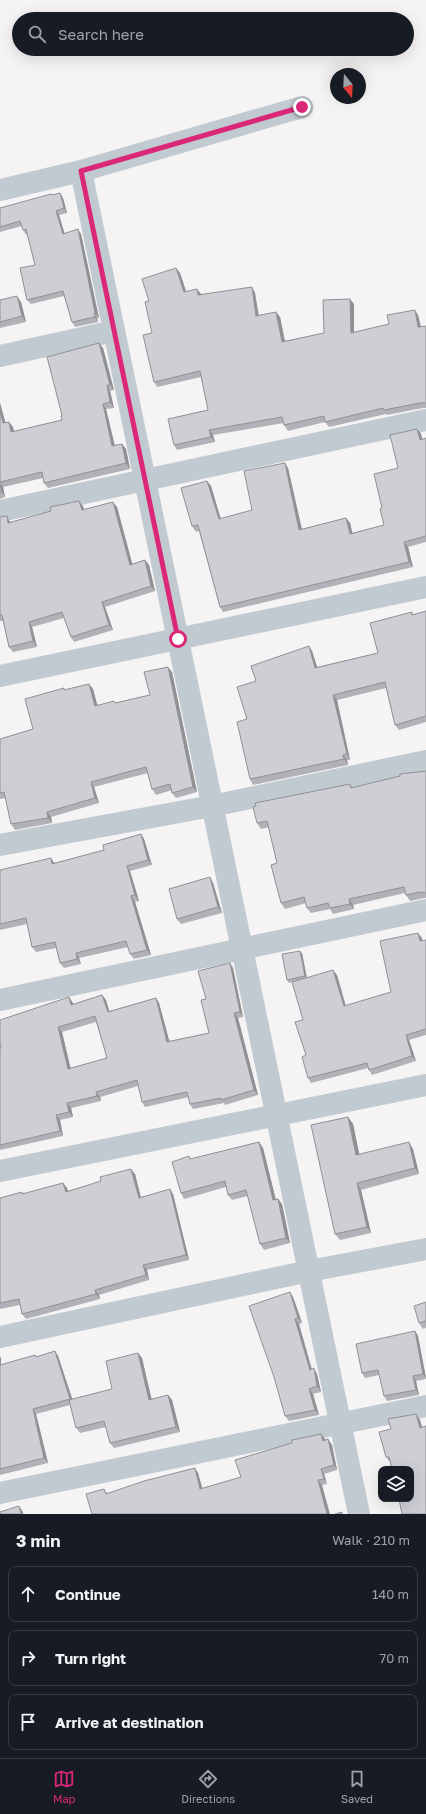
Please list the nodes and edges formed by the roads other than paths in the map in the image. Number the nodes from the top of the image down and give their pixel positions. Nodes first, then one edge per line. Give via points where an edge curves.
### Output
1 (302, 107) dead end
2 (81, 171) junction
3 (0, 190) edge
4 (114, 331) junction
5 (0, 356) edge
6 (426, 420) edge
7 (145, 481) junction
8 (0, 511) edge
9 (426, 587) edge
10 (178, 639) junction
11 (0, 676) edge
12 (426, 761) edge
13 (212, 806) junction
14 (0, 845) edge
15 (426, 910) edge
16 (242, 948) junction
17 (0, 1000) edge
18 (426, 1084) edge
19 (277, 1116) junction
20 (0, 1171) edge
21 (426, 1249) edge
22 (309, 1271) junction
23 (0, 1337) edge
24 (426, 1406) edge
25 (341, 1423) junction
26 (0, 1493) edge
27 (360, 1514) edge

1 - 2 street
2 - 3 street
2 - 4 street
4 - 5 street
4 - 7 street
6 - 7 street
7 - 8 street
7 - 10 street
9 - 10 street
10 - 11 street
10 - 13 street
12 - 13 street
13 - 14 street
13 - 16 street
15 - 16 street
16 - 17 street
16 - 19 street
18 - 19 street
19 - 20 street
19 - 22 street
21 - 22 street
22 - 23 street
22 - 25 street
24 - 25 street
25 - 26 street
25 - 27 street

